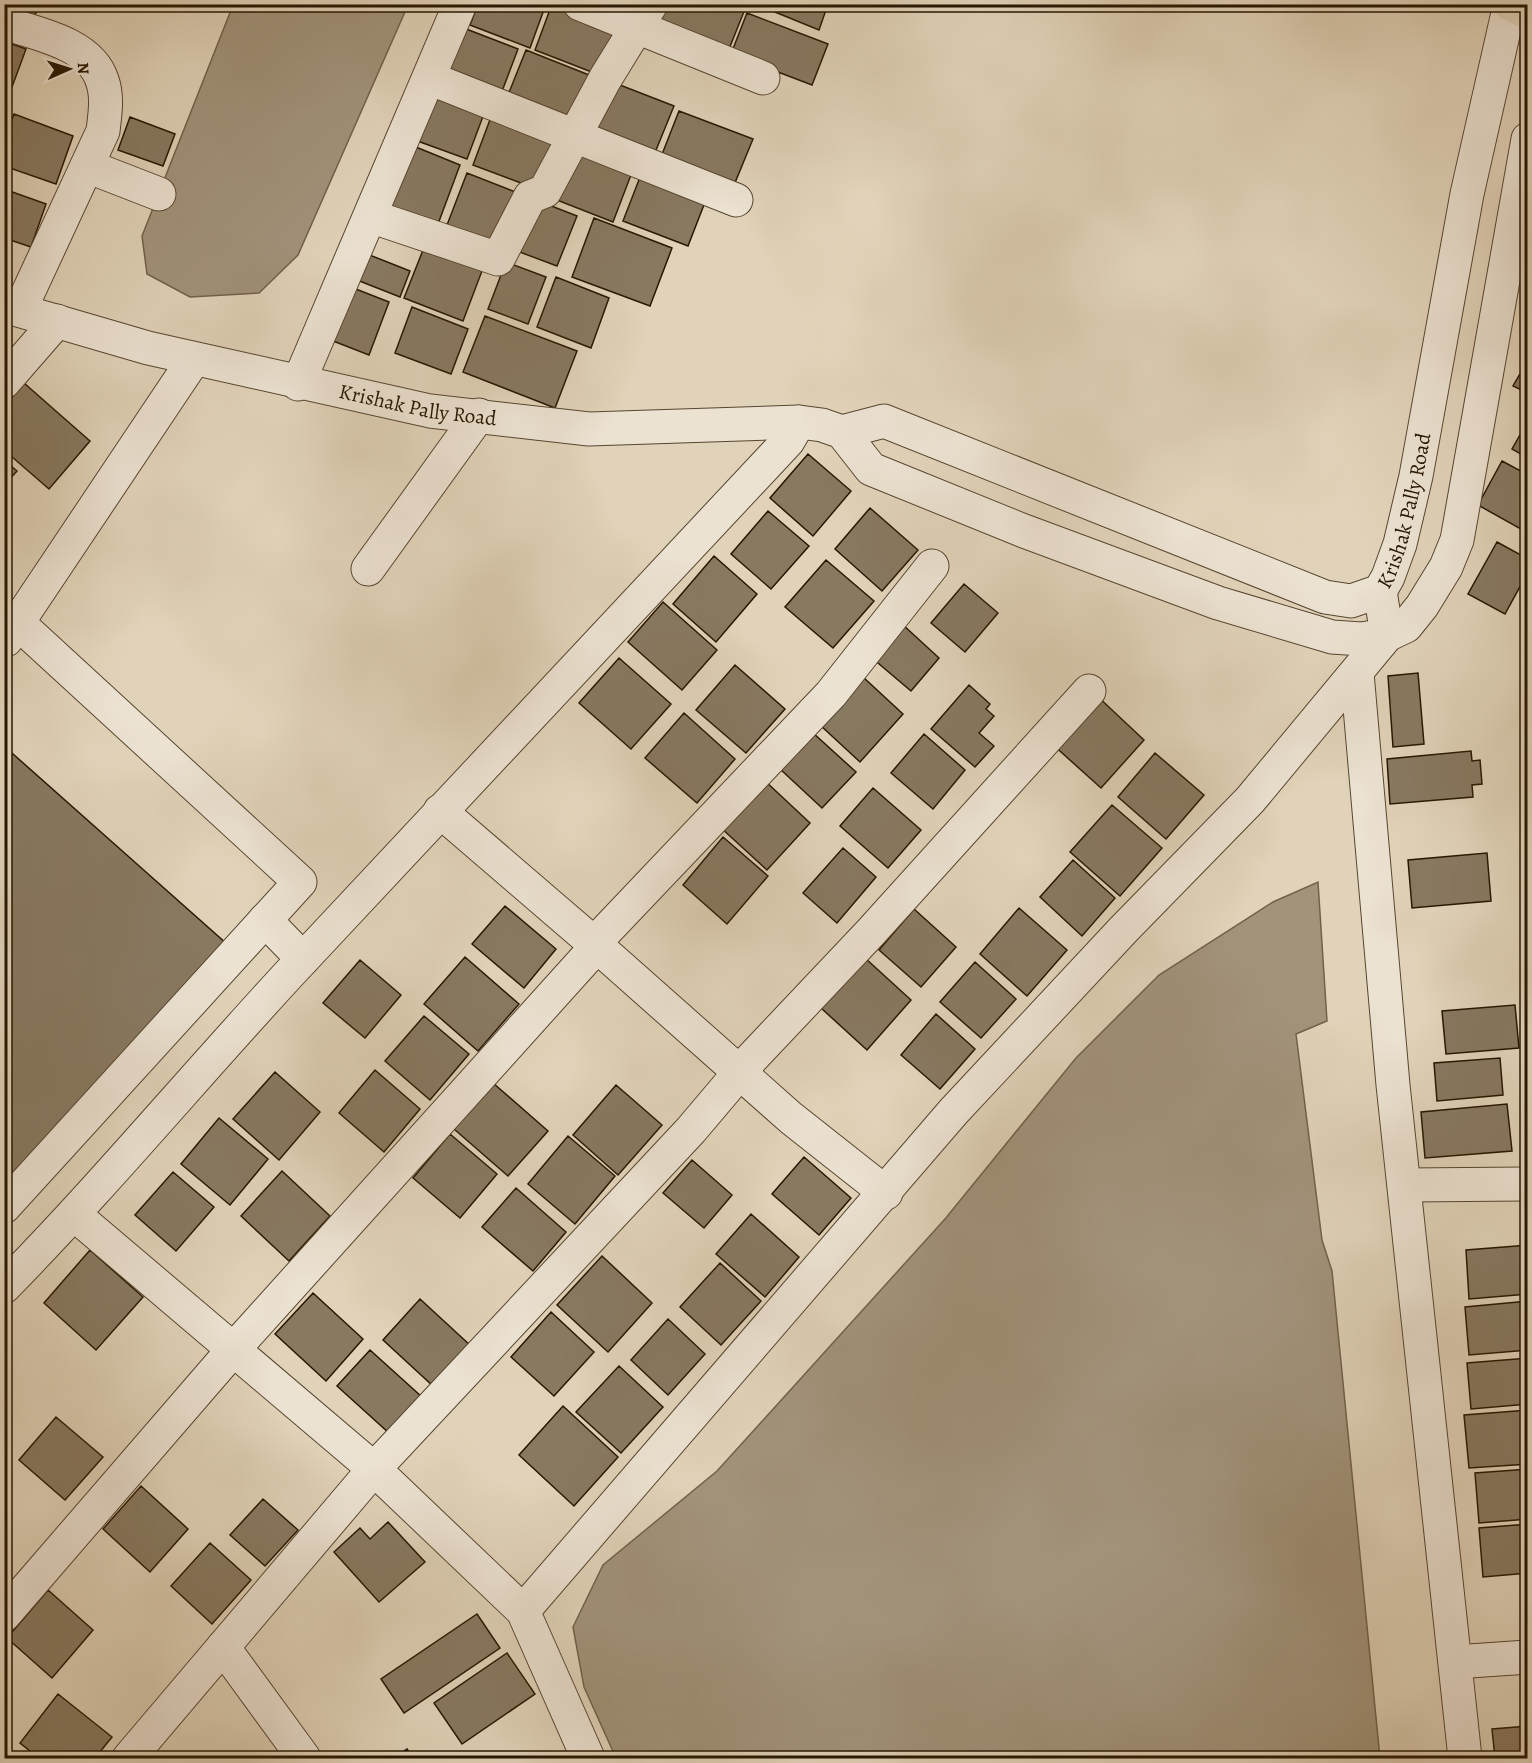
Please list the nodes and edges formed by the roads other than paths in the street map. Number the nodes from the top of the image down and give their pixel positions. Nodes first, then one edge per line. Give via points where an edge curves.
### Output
1 (460, 4) edge
2 (580, 4) edge
3 (1510, 4) edge
4 (1527, 13) edge
5 (643, 16) edge
6 (4, 22) edge
7 (429, 78) junction
8 (763, 78) dead end
9 (576, 135) junction
10 (1526, 153) edge
11 (87, 166) junction
12 (159, 194) dead end
13 (736, 200) dead end
14 (370, 216) junction
15 (12, 308) edge
16 (57, 321) junction
17 (194, 359) junction
18 (4, 382) edge
19 (298, 384) junction
20 (479, 415) junction
21 (799, 422) junction
22 (842, 432) junction
23 (932, 566) dead end
24 (368, 569) dead end
25 (1380, 591) junction
26 (11, 632) edge
27 (1387, 635) junction
28 (1357, 673) junction
29 (1089, 692) dead end
30 (440, 812) junction
31 (265, 920) junction
32 (597, 946) junction
33 (303, 959) junction
34 (739, 1073) junction
35 (1527, 1184) edge
36 (1406, 1185) junction
37 (886, 1193) junction
38 (4, 1207) edge
39 (75, 1215) junction
40 (4, 1287) edge
41 (232, 1351) junction
42 (374, 1469) junction
43 (523, 1611) junction
44 (4, 1615) edge
45 (223, 1647) junction
46 (1527, 1658) edge
47 (1455, 1662) junction
48 (129, 1758) edge
49 (304, 1758) edge
50 (588, 1758) edge
51 (1465, 1758) edge

1 - 7 street
2 - 5 street
3 - 4 main road
3 - 25 street, Krishak Pally Road via 1467,194 1416,476 1400,544
5 - 8 street
5 - 9 street
6 - 11 street via 68,45 94,63 103,80 106,101 103,131
7 - 9 street
7 - 14 street
9 - 13 street
9 - 14 street via 545,192 530,197 498,259
10 - 27 street via 1456,540 1446,567 1422,606 1406,626
11 - 12 street
11 - 15 street
14 - 19 street
15 - 16 street, Krishak Pally Road
16 - 17 street, Krishak Pally Road
16 - 18 street
17 - 19 street, Krishak Pally Road
17 - 26 street
19 - 20 street, Krishak Pally Road via 430,411
20 - 21 street, Krishak Pally Road via 589,429
20 - 24 street
21 - 22 street, Krishak Pally Road
21 - 30 street via 788,441
22 - 25 street, Krishak Pally Road via 884,421 1325,597 1351,601
22 - 27 street via 871,469 1169,585 1332,637 1361,639
23 - 32 street via 831,694 602,935
25 - 27 street
26 - 31 street via 300,882
27 - 28 street
28 - 36 street via 1393,1085
28 - 37 street via 1250,800 954,1111
29 - 34 street
30 - 32 street
30 - 33 street
31 - 33 street
31 - 38 street
32 - 34 street
32 - 41 street
33 - 39 street
34 - 37 street
34 - 42 street via 691,1130
35 - 36 street
36 - 47 street
37 - 43 street
39 - 40 street
39 - 41 street
41 - 42 street
41 - 44 street
42 - 43 street
42 - 45 street
43 - 50 street
45 - 48 street
45 - 49 street
46 - 47 street
47 - 51 street

